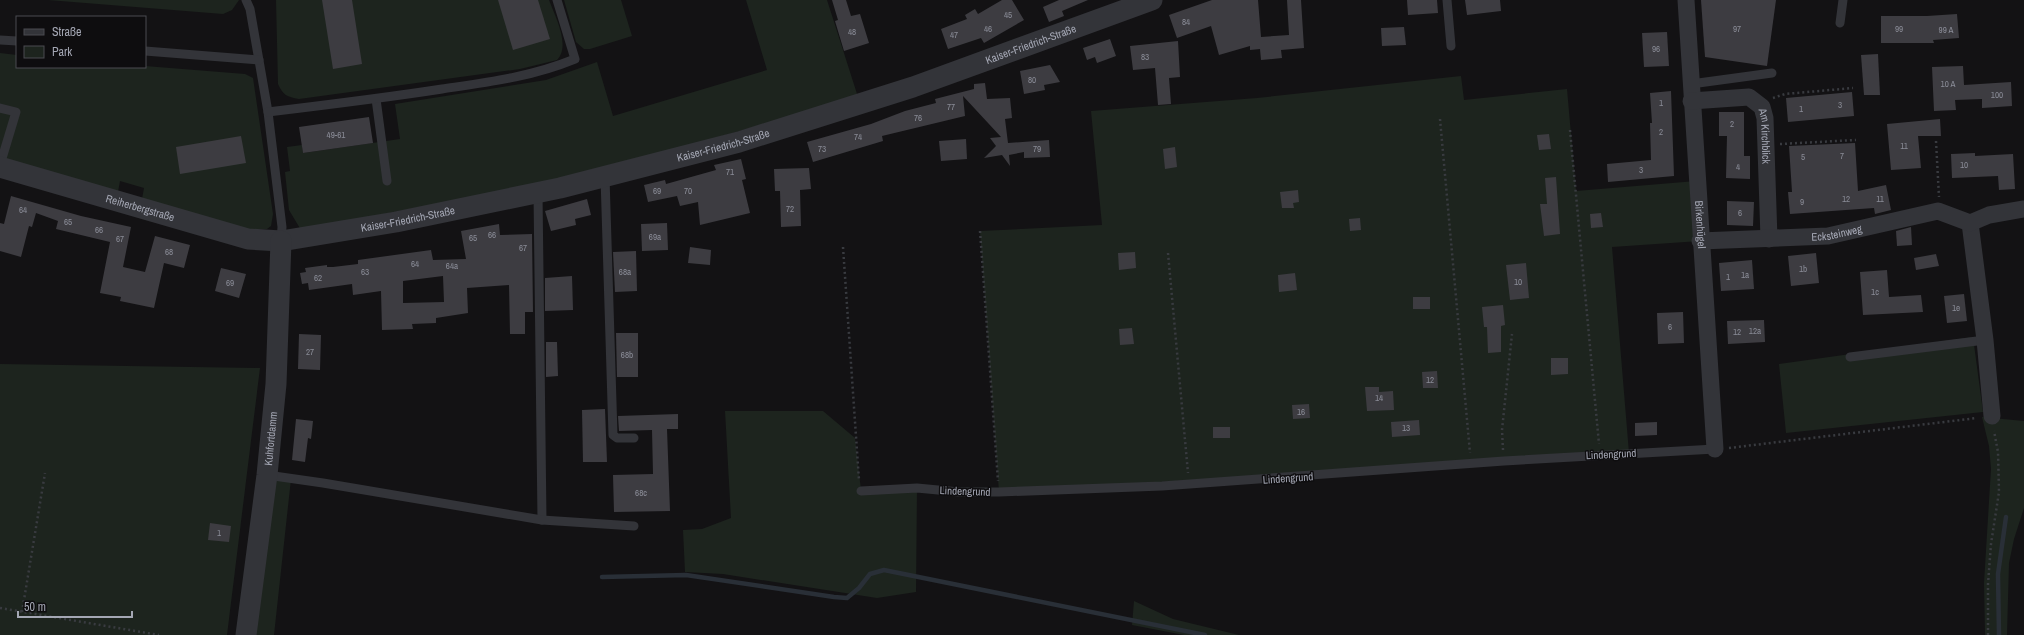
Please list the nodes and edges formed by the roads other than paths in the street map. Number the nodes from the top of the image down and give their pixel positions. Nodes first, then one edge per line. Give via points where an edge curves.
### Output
1 (246, 0) edge
2 (254, 0) edge
3 (557, 0) edge
4 (1152, 0) edge
5 (1447, 0) edge
6 (1686, 0) edge
7 (1843, 0) edge
8 (250, 9) junction
9 (1840, 23) dead end
10 (0, 40) edge
11 (16, 41) edge
12 (1451, 46) dead end
13 (146, 51) edge
14 (259, 60) junction
15 (1772, 74) dead end
16 (1691, 92) junction
17 (376, 99) junction
18 (0, 108) edge
19 (268, 112) junction
20 (0, 166) edge
21 (605, 177) junction
22 (387, 181) dead end
23 (538, 193) junction
24 (2024, 209) edge
25 (1970, 223) junction
26 (1769, 239) junction
27 (281, 241) junction
28 (1700, 241) junction
29 (1985, 340) junction
30 (1850, 357) dead end
31 (1992, 416) road end
32 (634, 438) dead end
33 (1715, 449) joint
34 (267, 475) junction
35 (861, 491) road end
36 (542, 520) junction
37 (634, 526) dead end
38 (246, 635) edge

1 - 8 lane
2 - 8 lane
3 - 17 lane via 575,59 552,69 521,77
4 - 21 street, Kaiser-Friedrich-Straße via 906,89 739,142
5 - 12 lane
6 - 16 street, Birkenhügel
7 - 9 lane
8 - 14 lane
10 - 11 lane
13 - 14 lane
14 - 19 lane
15 - 16 lane
16 - 26 street, Am Kirchblick via 1749,97 1762,107 1766,144
16 - 28 street, Birkenhügel
17 - 19 lane
17 - 22 lane
18 - 20 lane via 16,112
19 - 27 lane via 282,227
20 - 27 street, Reiherbergstraße via 248,239
21 - 23 street, Kaiser-Friedrich-Straße
21 - 32 lane via 613,435 617,438
23 - 27 street, Kaiser-Friedrich-Straße via 396,222
23 - 36 lane
24 - 25 street via 1989,215
25 - 26 street, Ecksteinweg via 1938,211 1828,236
25 - 29 street
26 - 28 street, Ecksteinweg
27 - 34 street, Kuhfortdamm via 276,384
28 - 33 street, Birkenhügel
29 - 30 lane
29 - 31 street
33 - 35 lane, Lindengrund via 1504,461 1189,485 999,492 918,488
34 - 36 lane
34 - 38 street, Kuhfortdamm
36 - 37 lane

